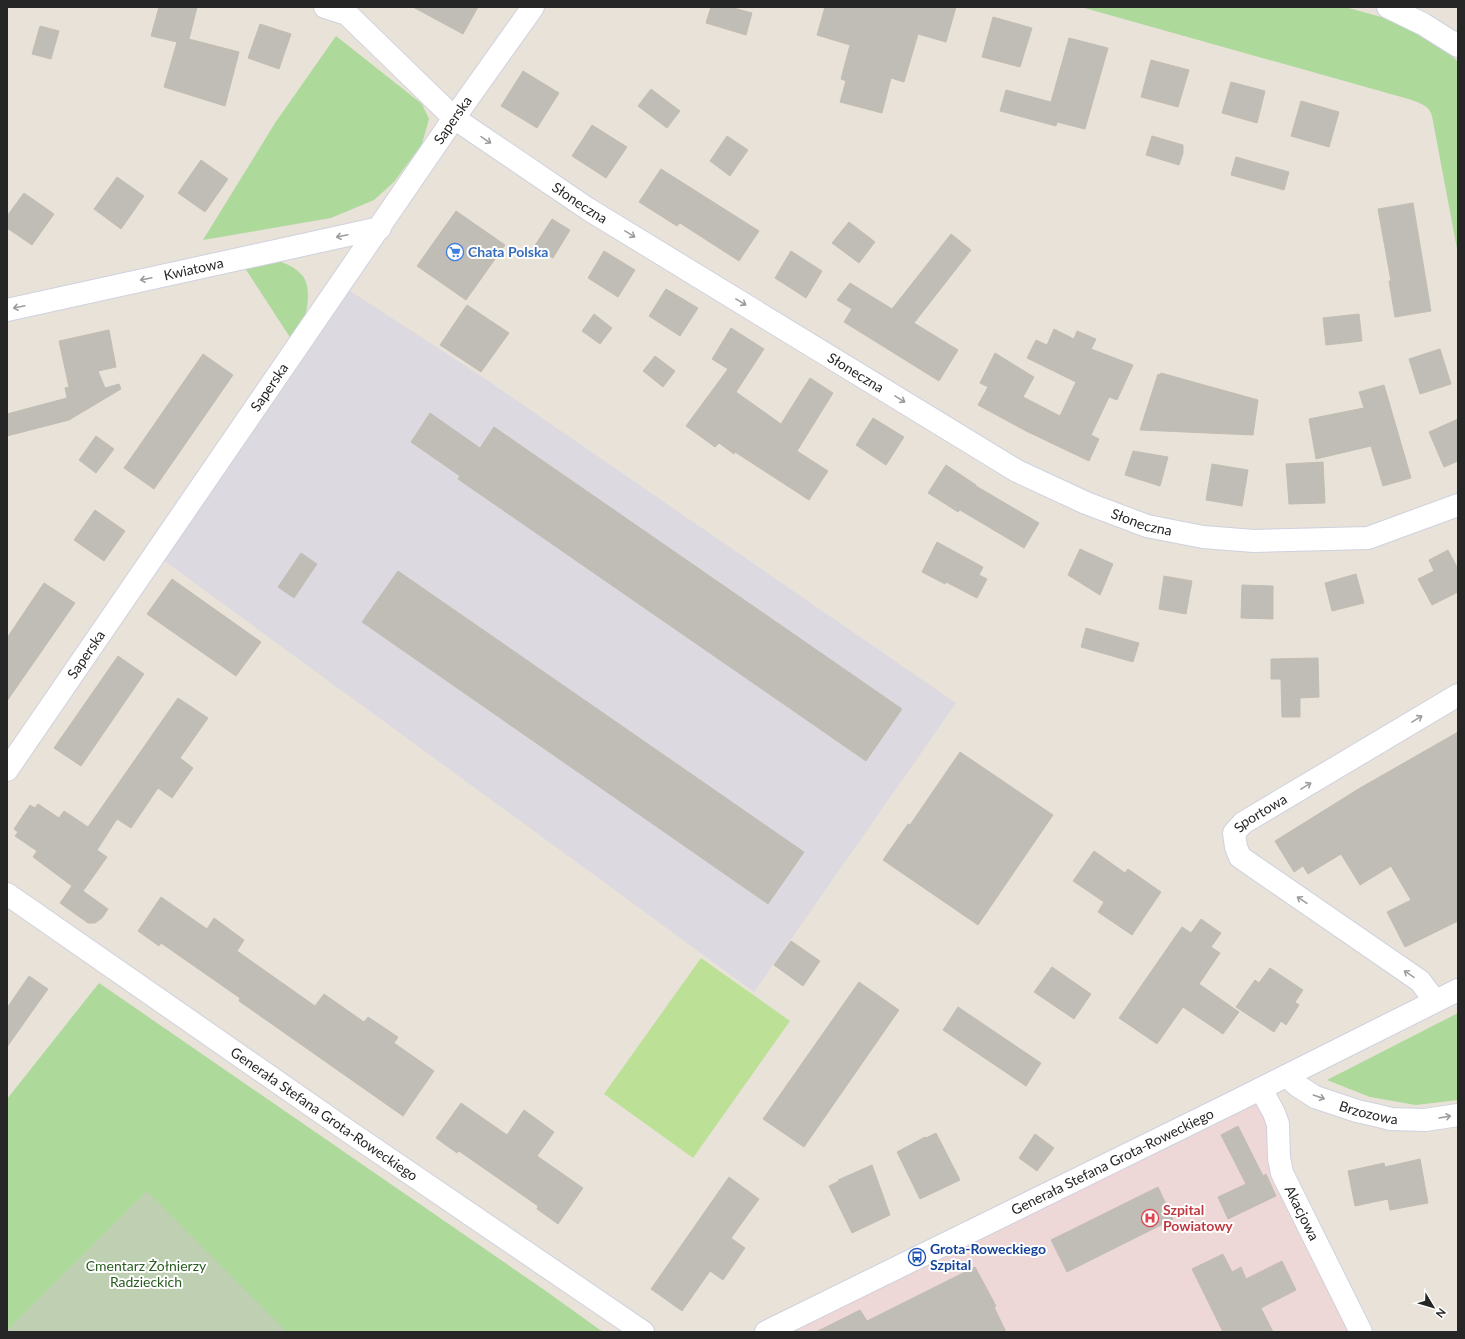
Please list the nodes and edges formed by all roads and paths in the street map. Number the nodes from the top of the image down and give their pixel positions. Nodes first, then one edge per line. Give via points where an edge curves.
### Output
1 (325, 7) edge
2 (533, 7) edge
3 (1388, 7) edge
4 (1458, 46) edge
5 (454, 118) junction
6 (380, 228) junction
7 (7, 310) edge
8 (1458, 505) edge
9 (1458, 695) edge
10 (7, 770) edge
11 (7, 894) edge
12 (1458, 990) edge
13 (1436, 1001) junction
14 (1287, 1076) junction
15 (1261, 1089) junction
16 (1458, 1115) edge
17 (643, 1332) edge
18 (766, 1332) edge
19 (1361, 1332) edge

1 - 5 street, Słoneczna via 347,14
2 - 5 street, Saperska
3 - 4 street via 1424,24
5 - 6 street, Saperska
5 -> 8 street, Słoneczna via 588,209 967,441 1023,474 1086,503 1147,526 1203,538 1254,541 1368,538
6 -> 7 street, Kwiatowa
6 - 10 street, Saperska
13 -> 9 street, Sportowa via 1420,981 1240,857 1234,833 1243,823
11 - 17 street, Generała Stefana Grota-Roweckiego via 341,1127
12 - 13 street, Generała Stefana Grota-Roweckiego
13 - 14 street, Generała Stefana Grota-Roweckiego
14 - 15 street, Generała Stefana Grota-Roweckiego
14 -> 16 street, Brzozowa via 1314,1097 1391,1119 1425,1120
15 - 18 street, Generała Stefana Grota-Roweckiego
15 - 19 street, Akacjowa via 1278,1124 1282,1173

